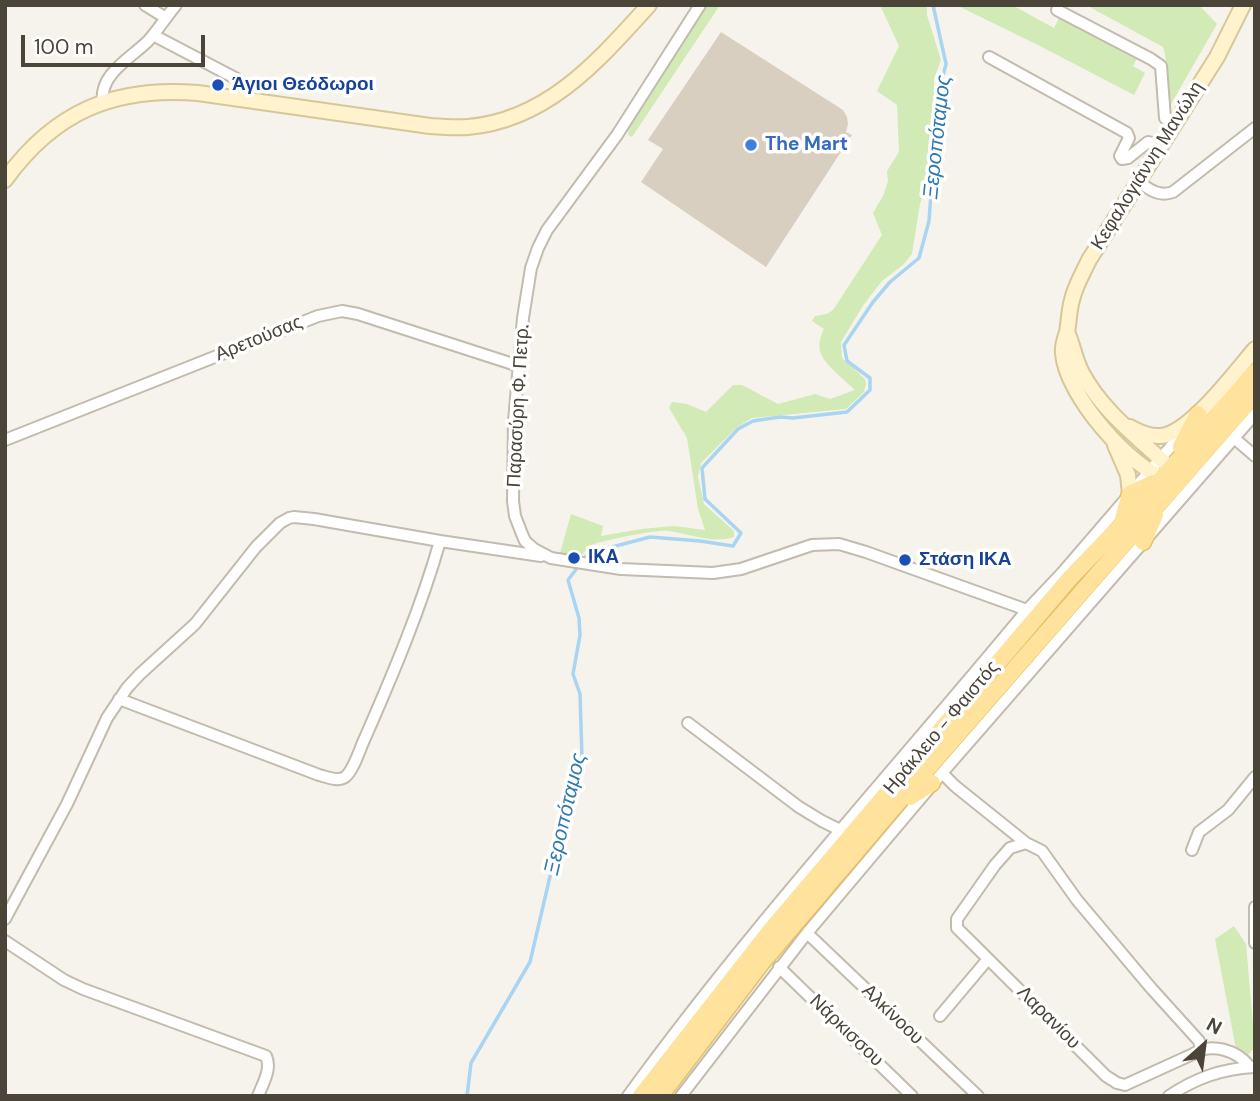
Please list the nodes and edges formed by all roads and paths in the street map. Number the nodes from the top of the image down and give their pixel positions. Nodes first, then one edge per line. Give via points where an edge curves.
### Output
1 (145, 5) edge
2 (176, 5) edge
3 (649, 5) edge
4 (700, 5) edge
5 (1243, 5) edge
6 (1057, 10) dead end
7 (166, 18) junction
8 (153, 35) junction
9 (989, 57) dead end
10 (250, 100) junction
11 (103, 102) junction
12 (1175, 126) junction
13 (1255, 128) edge
14 (1163, 145) junction
15 (5, 180) edge
16 (1139, 182) junction
17 (1067, 332) junction
18 (1255, 349) edge
19 (519, 366) junction
20 (1255, 372) edge
21 (1255, 394) edge
22 (1198, 414) junction
23 (1255, 414) edge
24 (1116, 418) junction
25 (1112, 438) junction
26 (1234, 438) junction
27 (5, 440) edge
28 (1222, 452) junction
29 (1255, 456) edge
30 (1168, 471) junction
31 (1130, 494) junction
32 (1160, 503) junction
33 (1122, 524) junction
34 (440, 541) junction
35 (1143, 542) junction
36 (551, 558) junction
37 (1027, 610) junction
38 (990, 671) junction
39 (962, 689) junction
40 (119, 699) junction
41 (688, 723) dead end
42 (1255, 777) edge
43 (937, 778) junction
44 (893, 808) junction
45 (841, 830) junction
46 (1026, 843) junction
47 (1192, 850) dead end
48 (1255, 907) edge
49 (5, 919) edge
50 (807, 933) junction
51 (5, 941) edge
52 (1255, 943) edge
53 (988, 959) junction
54 (779, 967) junction
55 (940, 1016) dead end
56 (1201, 1049) junction
57 (1253, 1067) edge
58 (258, 1096) edge
59 (628, 1096) edge
60 (641, 1096) edge
61 (660, 1096) edge
62 (681, 1096) edge
63 (912, 1096) edge
64 (978, 1096) edge
65 (1169, 1096) edge

1 - 7 street
2 - 7 street
3 - 10 main road via 564,89 535,107 498,121 466,127 430,126
4 - 19 street, Παρασύρη Φ. Πετρ. via 617,135 547,230 531,268
5 - 12 main road, Κεφαλογιάννη Μανώλη
6 - 12 street via 1161,66 1164,118
7 - 8 street
8 - 10 street via 237,79
8 - 11 street via 112,74 104,86
9 - 14 street via 1127,133 1122,159 1148,142
10 - 11 main road via 174,91
11 - 15 main road via 47,134
12 - 14 main road, Κεφαλογιάννη Μανώλη
13 - 16 street via 1173,192 1160,194
14 - 16 main road, Κεφαλογιάννη Μανώλη
16 - 17 main road, Κεφαλογιάννη Μανώλη via 1082,274 1071,302
17 - 24 main road, Κεφαλογιάννη Μανώλη via 1083,375
17 - 25 main road, Κεφαλογιάννη Μανώλη via 1063,352 1069,377
18 - 22 main road
19 - 27 street, Αρετούσας via 342,311 318,316
19 - 36 street, Παρασύρη Φ. Πετρ. via 514,421 515,516 530,546
20 - 30 main road, Ηράκλειο - Φαιστός
21 - 30 main road, Ηράκλειο - Φαιστός
22 - 24 main road via 1178,430 1161,436 1146,434
22 - 30 main road
23 - 26 street
24 - 30 main road, Κεφαλογιάννη Μανώλη
25 - 30 main road, Κεφαλογιάννη Μανώλη via 1129,455
25 - 31 main road via 1128,475
26 - 28 street
26 - 29 street
28 - 30 main road
28 - 35 street
30 - 31 main road
30 - 32 main road, Ηράκλειο - Φαιστός
30 - 33 main road, Ηράκλειο - Φαιστός
31 - 33 main road
31 - 37 street
32 - 35 main road
32 - 44 main road, Ηράκλειο - Φαιστός
33 - 38 main road, Ηράκλειο - Φαιστός
34 - 36 street
34 - 40 street via 314,519 284,520 256,547 195,624
34 - 40 street via 373,721 343,778 319,775
35 - 43 street
36 - 37 street, Παρασύρη Φ. Πετρ. via 621,569 725,572 812,545 839,544
37 - 39 street
38 - 39 main road
38 - 60 main road, Ηράκλειο - Φαιστός via 770,931
39 - 45 street
40 - 49 street
41 - 45 street via 799,807
42 - 47 street via 1228,810 1199,832
43 - 44 main road
43 - 46 street via 955,786
43 - 50 street
44 - 61 main road, Ηράκλειο - Φαιστός via 763,961
45 - 59 street via 746,943
46 - 53 street, Λαρανίου via 1010,848 957,919 957,928
46 - 56 street via 1042,850 1077,900 1199,1041
48 - 52 street
50 - 54 street
50 - 64 street, Αλκίνοου
51 - 58 street via 83,989 266,1056 268,1070
53 - 55 street
53 - 56 street, Λαρανίου via 1117,1083 1125,1085
54 - 62 street
54 - 63 street, Νάρκισσου
56 - 57 street via 1233,1053
57 - 65 street via 1201,1078

